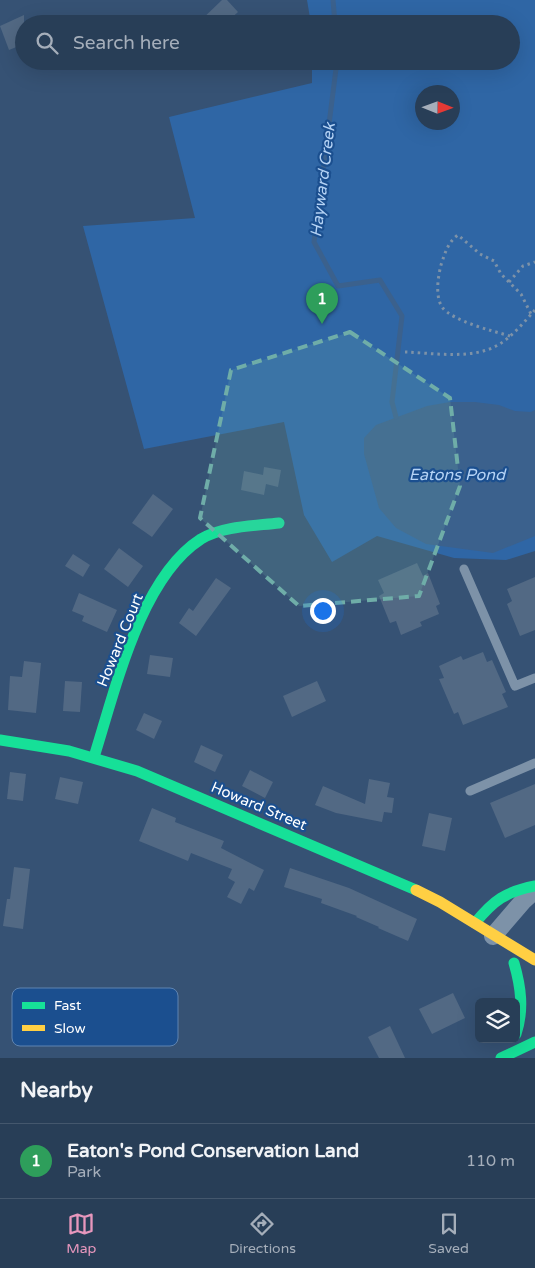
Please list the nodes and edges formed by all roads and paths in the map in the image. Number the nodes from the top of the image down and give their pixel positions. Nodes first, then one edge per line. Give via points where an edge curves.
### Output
1 (535, 262) edge
2 (509, 282) junction
3 (535, 310) edge
4 (532, 314) junction
5 (510, 336) junction
6 (405, 352) dead end
7 (280, 523) dead end
8 (464, 569) dead end
9 (535, 678) edge
10 (0, 740) edge
11 (94, 757) junction
12 (535, 763) edge
13 (470, 790) dead end
14 (535, 888) edge
15 (475, 924) junction
16 (493, 936) junction
17 (535, 960) edge
18 (514, 963) junction
19 (530, 984) dead end
20 (520, 1018) edge
21 (535, 1042) edge
22 (511, 1043) edge
23 (499, 1058) edge

1 - 2 path via 523,266
2 - 4 path
2 - 5 path via 494,262 458,235 446,250 438,293 442,307 455,317
3 - 4 path
4 - 5 path
5 - 6 path via 485,351 456,354
7 - 11 street, Howard Court via 211,535 195,544 175,564 138,627
8 - 9 lane via 514,686
10 - 11 street, Howard Street via 53,747
11 - 15 street, Howard Street via 387,876 424,893
12 - 13 lane
14 - 15 street via 501,896
14 - 16 street
15 - 16 street, Howard Street
16 - 17 street, Howard Street
16 - 18 street, Howard Street
18 - 19 street, Howard Street
18 - 20 street via 522,1002
21 - 23 street
22 - 23 street

